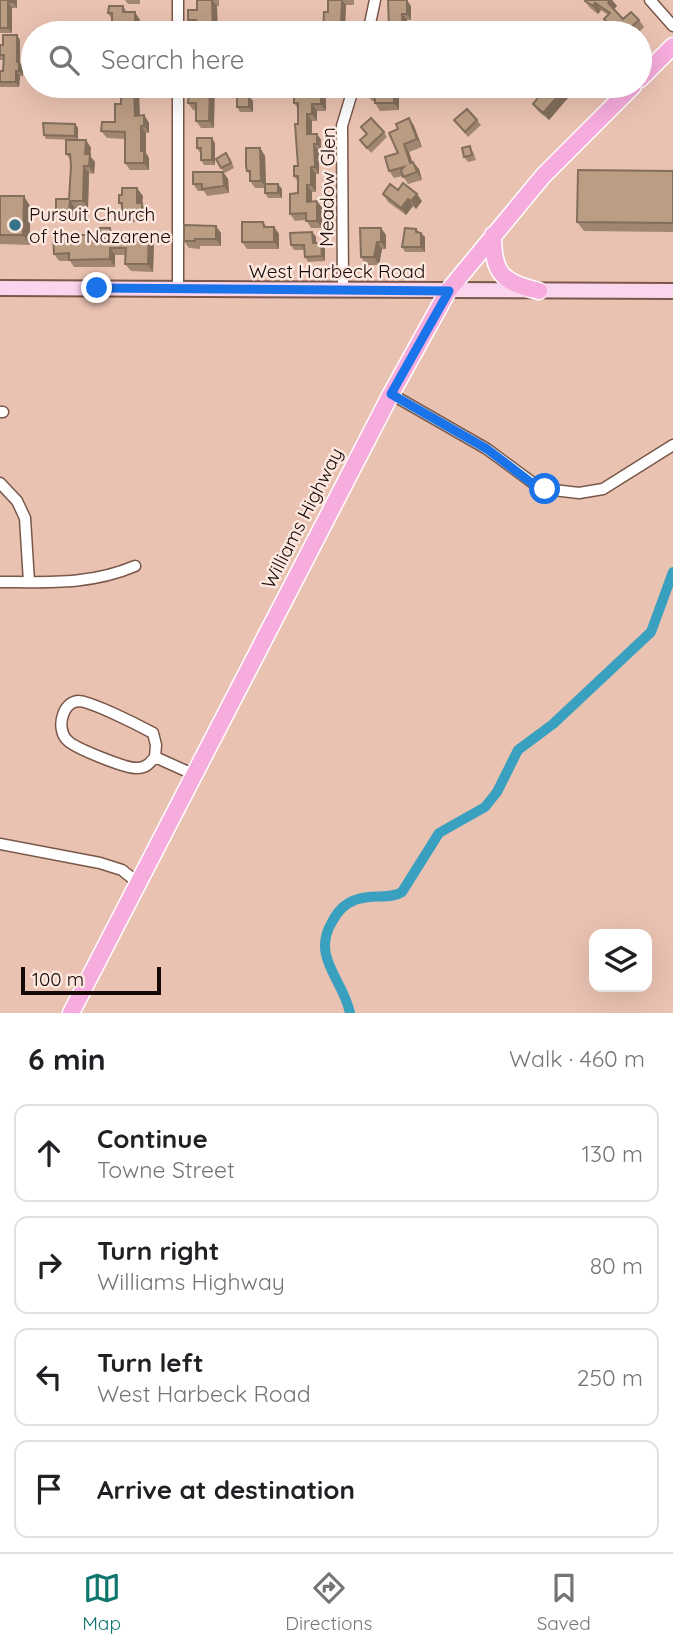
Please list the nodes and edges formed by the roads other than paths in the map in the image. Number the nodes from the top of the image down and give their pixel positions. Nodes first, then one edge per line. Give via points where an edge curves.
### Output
1 (178, 0) edge
2 (375, 0) edge
3 (650, 0) edge
4 (178, 21) edge
5 (371, 21) edge
6 (673, 26) edge
7 (673, 46) edge
8 (652, 67) edge
9 (178, 98) edge
10 (350, 98) edge
11 (621, 98) edge
12 (493, 235) junction
13 (0, 288) edge
14 (178, 289) junction
15 (343, 290) junction
16 (449, 291) junction
17 (539, 291) junction
18 (673, 291) edge
19 (391, 394) junction
20 (673, 445) edge
21 (0, 483) edge
22 (135, 566) dead end
23 (0, 582) edge
24 (29, 582) junction
25 (155, 757) junction
26 (195, 775) junction
27 (0, 844) edge
28 (138, 883) junction
29 (71, 1013) edge

1 - 4 street
2 - 5 street
3 - 6 street
7 - 8 main road
9 - 14 street
10 - 15 street, Meadow Glen via 342,127
11 - 12 main road, Williams Highway via 543,176
12 - 16 main road, Williams Highway
12 - 17 main road via 499,272 514,285
13 - 14 street, West Harbeck Road
14 - 15 street, West Harbeck Road
15 - 16 street, West Harbeck Road
16 - 17 street, West Harbeck Road
16 - 19 main road, Williams Highway
17 - 18 street, West Harbeck Road
19 - 20 street via 487,449 545,489 579,493 603,489
19 - 26 main road, Williams Highway
21 - 24 street via 25,518
22 - 24 street via 79,582
23 - 24 street
25 - 25 street via 153,733 141,727 90,703 76,701 63,713 62,733 68,742 86,751 134,769 145,767
25 - 26 street
26 - 28 main road, Williams Highway
27 - 28 street via 122,870
28 - 29 main road, Williams Highway

